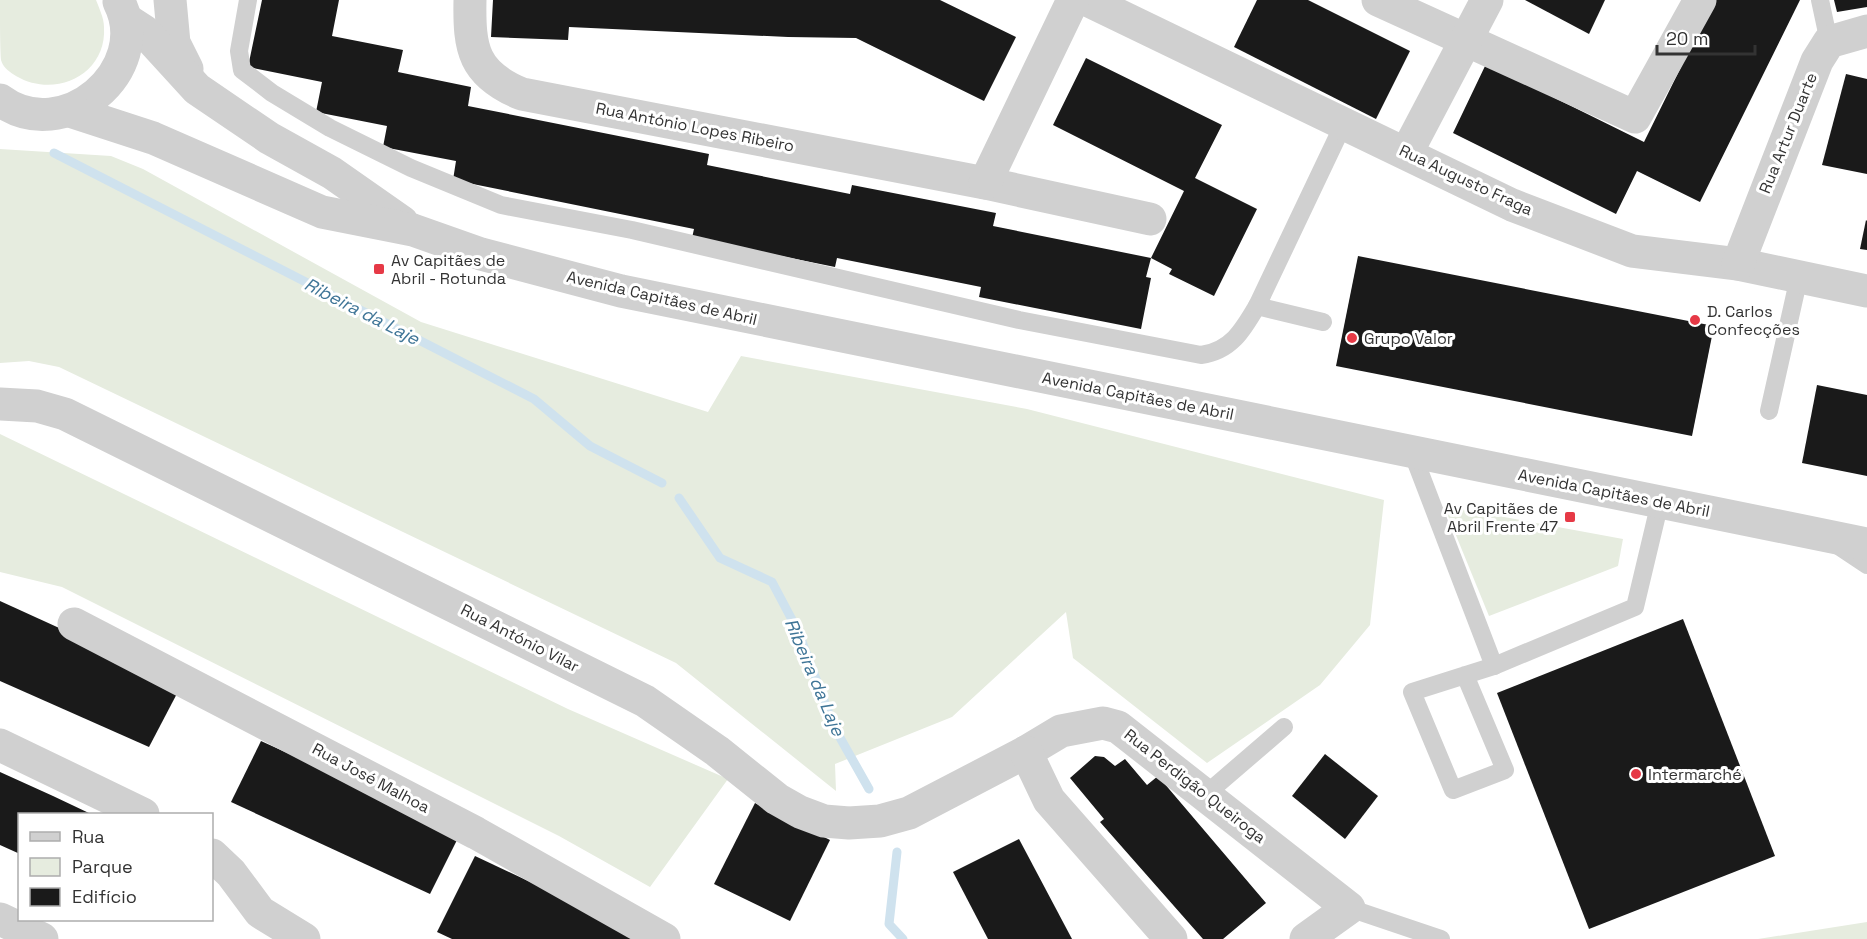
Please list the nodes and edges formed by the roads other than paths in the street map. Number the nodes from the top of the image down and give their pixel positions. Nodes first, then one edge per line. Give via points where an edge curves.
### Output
1 (170, 0) edge
2 (248, 0) edge
3 (470, 0) edge
4 (1073, 0) edge
5 (1087, 0) edge
6 (1378, 0) edge
7 (1487, 0) edge
8 (1700, 0) edge
9 (1820, 0) edge
10 (127, 8) edge
11 (1867, 30) edge
12 (1467, 41) junction
13 (1829, 42) junction
14 (197, 89) junction
15 (0, 100) edge
16 (70, 111) junction
17 (33, 114) junction
18 (0, 120) edge
19 (1344, 123) junction
20 (1407, 152) junction
21 (985, 183) junction
22 (1150, 219) dead end
23 (413, 230) junction
24 (1738, 264) junction
25 (1798, 277) junction
26 (1867, 291) edge
27 (1257, 306) junction
28 (1323, 322) dead end
29 (0, 404) edge
30 (1769, 411) dead end
31 (1412, 452) junction
32 (1660, 502) junction
33 (1821, 534) junction
34 (1867, 544) edge
35 (1867, 565) edge
36 (74, 624) dead end
37 (1494, 666) junction
38 (1465, 675) junction
39 (1284, 727) dead end
40 (0, 745) edge
41 (1026, 752) junction
42 (1205, 795) junction
43 (141, 813) edge
44 (213, 856) edge
45 (1349, 908) junction
46 (0, 919) edge
47 (42, 939) edge
48 (304, 939) edge
49 (664, 939) edge
50 (1171, 939) edge
51 (1306, 939) edge
52 (1442, 939) edge

1 - 14 street via 174,43
2 - 27 lane via 239,51 242,70 330,128 411,168 501,205 632,230 1019,320 1201,355 1230,345
3 - 21 street, Rua António Lopes Ribeiro via 470,36 476,57 494,80 522,94
4 - 21 street
5 - 19 street, Rua Augusto Fraga
6 - 12 street
7 - 12 street
8 - 12 street via 1635,117
9 - 13 lane
10 - 14 street, Avenida Capitães de Abril
10 - 16 street via 124,51 113,77 95,98
11 - 13 street
12 - 20 street
13 - 24 street, Rua Artur Duarte via 1816,61
14 - 23 street, Avenida Capitães de Abril via 269,138 332,173
15 - 17 street
16 - 17 street
16 - 23 street, Avenida Capitães de Abril via 153,138 322,212
17 - 18 street
19 - 20 street, Rua Augusto Fraga
19 - 27 lane
20 - 24 street, Rua Augusto Fraga via 1512,204 1632,250
21 - 22 street, Rua António Lopes Ribeiro
23 - 31 street, Avenida Capitães de Abril via 492,257 632,293
24 - 25 street, Rua Augusto Fraga
25 - 26 street, Rua Augusto Fraga
25 - 30 lane
27 - 28 lane
29 - 41 street, Rua António Vilar via 37,405 65,414 475,615 645,702 800,812 849,823 909,813
31 - 32 street, Avenida Capitães de Abril
31 - 37 lane
32 - 33 street, Avenida Capitães de Abril
32 - 37 lane via 1635,606
33 - 34 street, Avenida Capitães de Abril
33 - 35 lane
36 - 49 street, Rua José Malhoa via 465,827
37 - 38 lane
38 - 38 lane via 1412,692 1453,790 1505,770
39 - 42 lane
40 - 43 street
41 - 42 street, Rua Perdigão Queiroga via 1061,731 1102,723 1118,727
41 - 50 street via 1049,800
42 - 45 street, Rua Perdigão Queiroga
44 - 48 street via 260,912
45 - 51 street
45 - 52 lane
46 - 47 street

